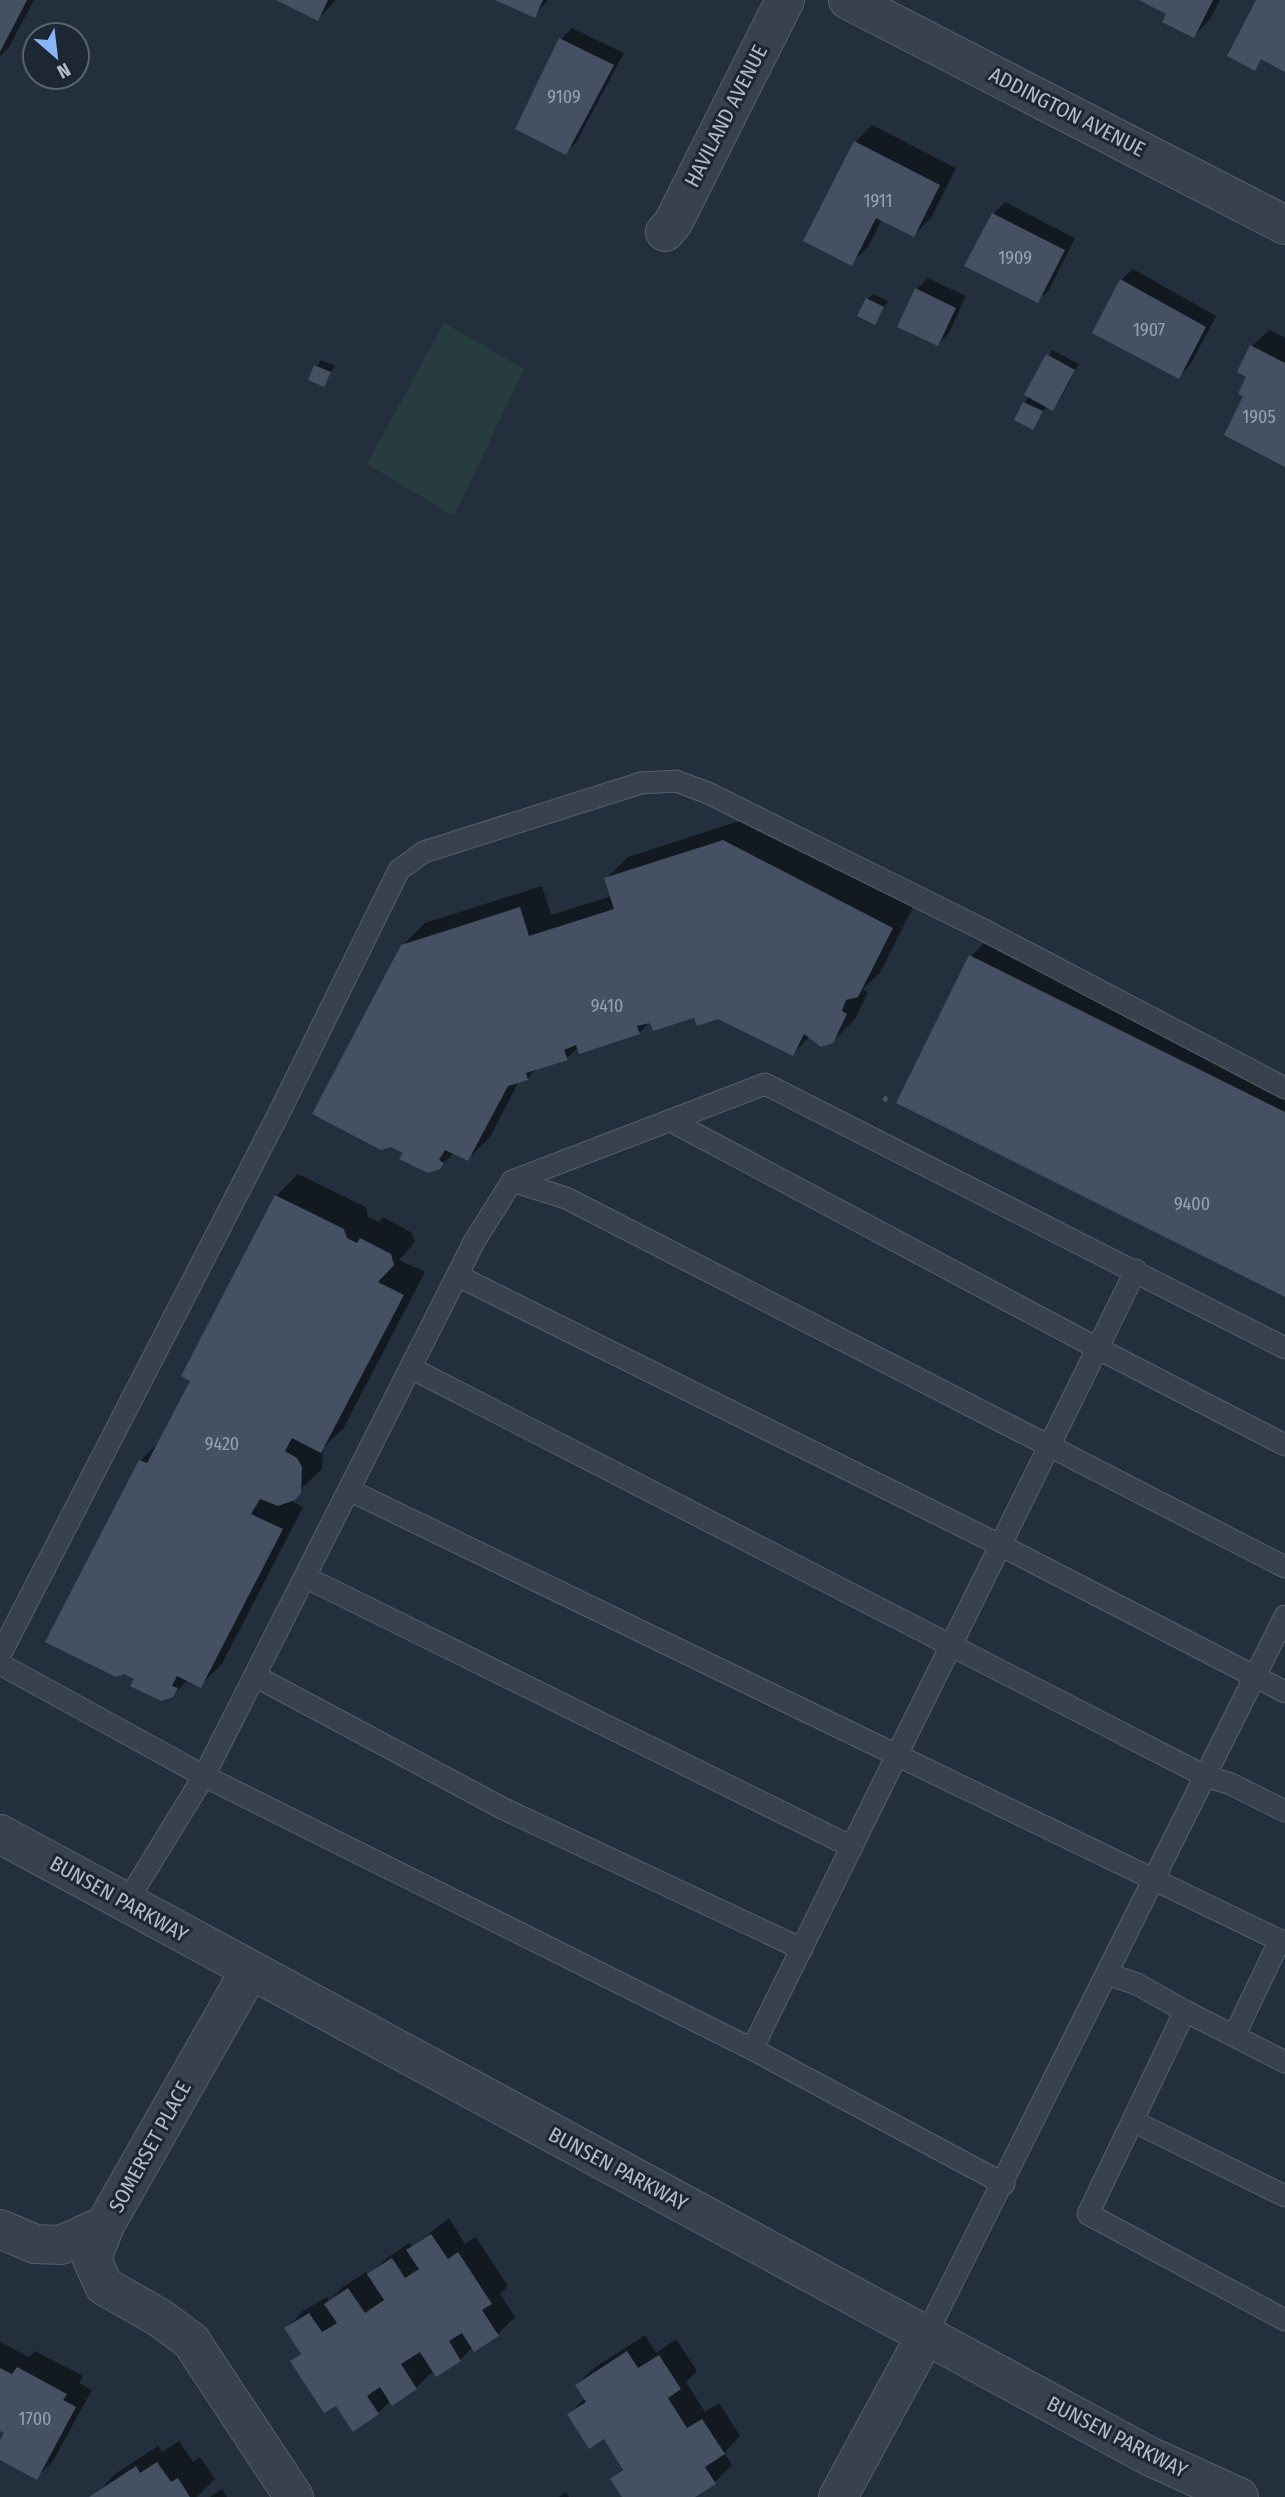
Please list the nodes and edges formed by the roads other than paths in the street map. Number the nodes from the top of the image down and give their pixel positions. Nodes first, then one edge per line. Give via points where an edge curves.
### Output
1 (785, 0) edge
2 (848, 0) edge
3 (1285, 225) edge
4 (665, 232) dead end
5 (1285, 1088) edge
6 (671, 1121) junction
7 (512, 1181) junction
8 (1136, 1270) junction
9 (457, 1276) junction
10 (1097, 1348) junction
11 (1285, 1348) edge
12 (411, 1368) junction
13 (1285, 1445) edge
14 (1049, 1446) junction
15 (349, 1490) junction
16 (1000, 1545) junction
17 (1285, 1567) edge
18 (305, 1577) junction
19 (1285, 1616) edge
20 (950, 1647) junction
21 (0, 1655) edge
22 (0, 1664) edge
23 (255, 1676) junction
24 (1254, 1677) junction
25 (1285, 1692) edge
26 (898, 1754) junction
27 (204, 1776) junction
28 (1205, 1776) junction
29 (1285, 1811) edge
30 (0, 1834) edge
31 (852, 1847) junction
32 (1155, 1877) junction
33 (126, 1903) junction
34 (1283, 1942) edge
35 (802, 1949) junction
36 (250, 1970) junction
37 (1107, 1974) junction
38 (1185, 2011) junction
39 (1234, 2036) junction
40 (752, 2049) junction
41 (1285, 2063) edge
42 (1133, 2121) junction
43 (1004, 2183) junction
44 (1285, 2196) edge
45 (106, 2225) junction
46 (0, 2230) edge
47 (1285, 2320) edge
48 (926, 2335) junction
49 (294, 2497) edge
50 (838, 2497) edge
51 (1238, 2497) edge

1 - 4 street, HAVILAND AVENUE
2 - 3 street, ADDINGTON AVENUE
5 - 21 lane via 982,929 676,781 629,786 425,852 399,870
6 - 7 lane
6 - 8 lane via 765,1084
6 - 10 lane
7 - 9 lane
7 - 14 lane via 566,1198
8 - 10 lane
8 - 11 lane
9 - 12 lane
9 - 16 lane
10 - 13 lane
10 - 14 lane
12 - 15 lane
12 - 20 lane
14 - 16 lane
14 - 17 lane
15 - 18 lane
15 - 26 lane
16 - 20 lane
16 - 24 lane
18 - 23 lane
18 - 31 lane
19 - 24 lane
20 - 26 lane
20 - 28 lane
22 - 27 lane
23 - 27 lane
23 - 35 lane via 504,1809
24 - 25 lane
24 - 28 lane
26 - 31 lane
26 - 32 lane
27 - 33 lane
27 - 40 lane
28 - 29 lane
28 - 32 lane
30 - 33 street, BUNSEN PARKWAY
31 - 35 lane
32 - 34 lane
32 - 37 lane
33 - 36 street, BUNSEN PARKWAY
34 - 39 lane
35 - 40 lane
36 - 45 street, SOMERSET PLACE
36 - 48 street, BUNSEN PARKWAY
37 - 38 lane via 1137,1984
37 - 43 lane
38 - 39 lane
38 - 42 lane
39 - 41 lane
40 - 43 lane
42 - 44 lane
42 - 47 lane via 1088,2214
43 - 48 lane
45 - 46 street, SOMERSET PLACE via 61,2245 35,2244
45 - 49 street via 92,2259 104,2287 191,2341
48 - 50 street
48 - 51 street, BUNSEN PARKWAY via 1149,2456

